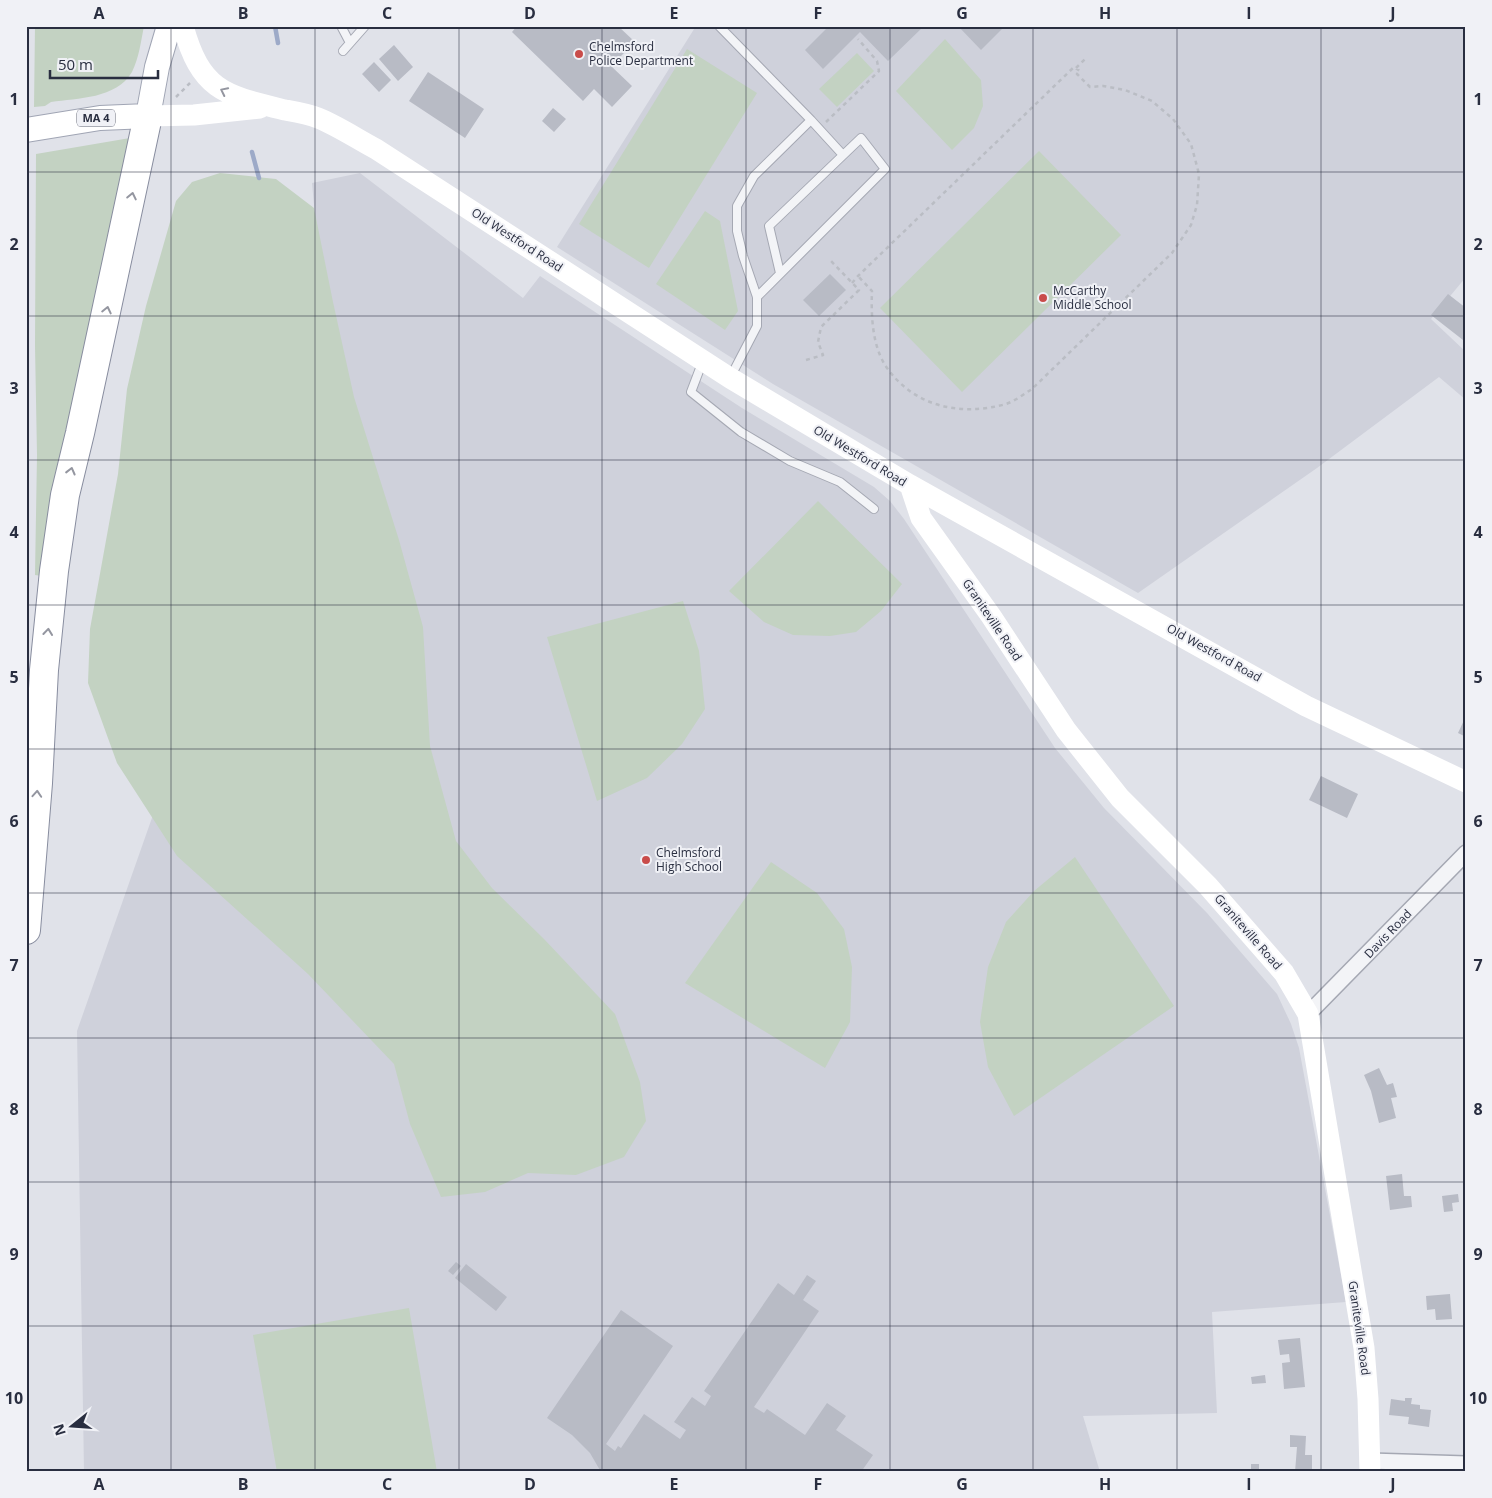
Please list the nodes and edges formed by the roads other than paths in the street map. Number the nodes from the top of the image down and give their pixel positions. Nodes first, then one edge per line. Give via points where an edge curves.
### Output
1 (169, 26) edge
2 (183, 26) edge
3 (341, 26) edge
4 (365, 26) edge
5 (718, 26) edge
6 (350, 43) junction
7 (342, 51) dead end
8 (270, 106) junction
9 (148, 116) junction
10 (811, 120) junction
11 (36, 128) edge
12 (843, 155) junction
13 (780, 273) junction
14 (757, 298) junction
15 (703, 361) junction
16 (730, 378) junction
17 (910, 485) junction
18 (874, 509) dead end
19 (1466, 782) edge
20 (1466, 853) edge
21 (26, 930) edge
22 (1308, 1014) junction
23 (1466, 1464) edge
24 (1370, 1466) edge

1 - 9 main road via 157,66
8 -> 2 main road, Old Westford Road via 239,98 208,80 194,58
3 - 6 lane
4 - 6 lane
5 - 10 lane
6 - 7 lane
8 - 9 main road, Old Westford Road via 194,115
8 - 15 main road, Old Westford Road via 317,118 376,149
9 - 11 main road, MA 4 via 100,118
21 -> 9 highway via 44,670 65,495
10 - 12 lane
10 - 14 lane via 754,176 737,206 737,231
12 - 13 lane via 769,226
12 - 13 lane via 861,138 885,169
13 - 14 lane
14 - 16 lane via 757,326
15 - 16 main road, Old Westford Road
15 - 18 lane via 691,392 741,432 790,461 840,482
16 - 17 main road, Old Westford Road
17 - 19 main road, Old Westford Road via 1306,706
17 - 22 main road, Graniteville Road via 921,518 1066,730 1120,798 1208,886 1284,973
20 - 22 street, Davis Road
22 - 24 main road, Graniteville Road via 1364,1348
23 - 24 street

